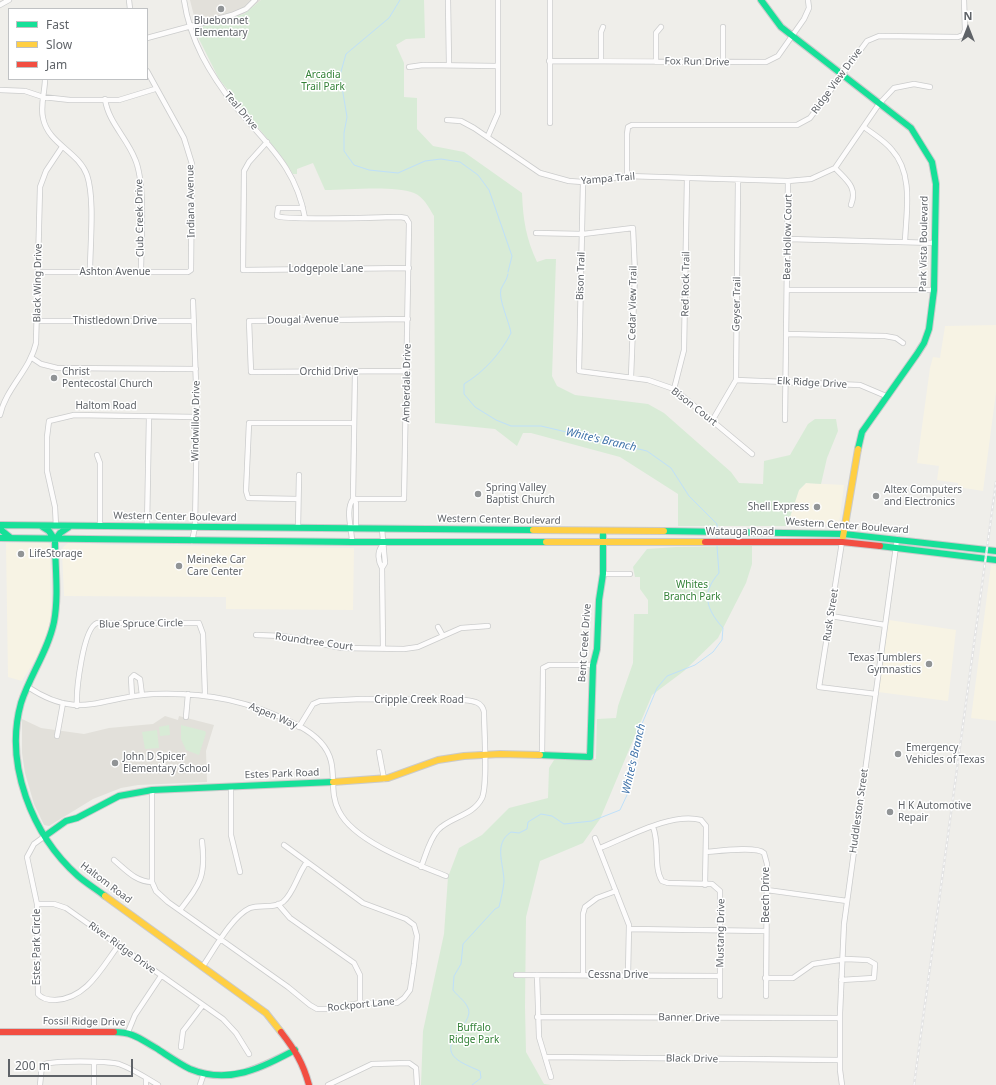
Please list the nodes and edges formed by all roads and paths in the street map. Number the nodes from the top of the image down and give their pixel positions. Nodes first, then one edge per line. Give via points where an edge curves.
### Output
1 (9, 0) edge
2 (184, 0) edge
3 (255, 0) edge
4 (448, 0) edge
5 (498, 0) edge
6 (550, 0) edge
7 (761, 0) edge
8 (808, 0) edge
9 (964, 0) edge
10 (0, 5) edge
11 (189, 26) junction
12 (603, 27) dead end
13 (661, 27) dead end
14 (723, 27) dead end
15 (791, 35) junction
16 (148, 38) edge
17 (549, 61) junction
18 (601, 61) junction
19 (656, 62) junction
20 (723, 62) junction
21 (449, 65) junction
22 (498, 66) junction
23 (409, 67) dead end
24 (148, 73) edge
25 (843, 75) junction
26 (45, 80) edge
27 (930, 87) dead end
28 (155, 89) junction
29 (0, 90) edge
30 (43, 97) junction
31 (105, 100) junction
32 (880, 104) junction
33 (447, 120) dead end
34 (550, 123) dead end
35 (864, 127) junction
36 (488, 136) junction
37 (268, 142) junction
38 (62, 147) junction
39 (835, 168) junction
40 (627, 176) junction
41 (687, 178) junction
42 (738, 180) junction
43 (786, 181) junction
44 (583, 182) junction
45 (851, 205) dead end
46 (303, 208) junction
47 (305, 218) junction
48 (536, 233) dead end
49 (583, 234) junction
50 (788, 239) junction
51 (905, 242) junction
52 (935, 243) junction
53 (409, 268) junction
54 (191, 270) joint
55 (38, 272) junction
56 (90, 272) junction
57 (141, 272) junction
58 (787, 290) junction
59 (934, 290) junction
60 (193, 301) dead end
61 (408, 319) junction
62 (37, 321) junction
63 (194, 321) junction
64 (786, 334) junction
65 (903, 343) dead end
66 (32, 358) junction
67 (196, 369) junction
68 (407, 371) junction
69 (579, 371) joint
70 (251, 372) joint
71 (355, 372) junction
72 (631, 377) junction
73 (736, 380) junction
74 (786, 382) junction
75 (674, 389) junction
76 (886, 396) junction
77 (1, 410) edge
78 (0, 415) edge
79 (149, 416) junction
80 (197, 417) junction
81 (786, 420) dead end
82 (712, 421) junction
83 (354, 422) junction
84 (97, 454) dead end
85 (752, 454) dead end
86 (299, 475) dead end
87 (298, 499) junction
88 (354, 499) junction
89 (0, 525) edge
90 (41, 526) junction
91 (56, 526) junction
92 (71, 526) junction
93 (100, 526) junction
94 (147, 527) junction
95 (194, 527) junction
96 (298, 528) junction
97 (0, 529) edge
98 (352, 529) junction
99 (382, 529) junction
100 (602, 531) junction
101 (637, 531) junction
102 (844, 534) junction
103 (0, 538) edge
104 (11, 538) junction
105 (896, 539) junction
106 (55, 540) junction
107 (192, 541) junction
108 (352, 542) junction
109 (603, 542) junction
110 (842, 542) junction
111 (637, 543) junction
112 (382, 544) junction
113 (896, 548) junction
114 (996, 551) edge
115 (996, 560) edge
116 (603, 574) junction
117 (630, 574) dead end
118 (831, 616) junction
119 (885, 625) junction
120 (488, 626) dead end
121 (438, 627) dead end
122 (256, 635) dead end
123 (443, 636) junction
124 (383, 649) junction
125 (593, 665) junction
126 (28, 687) junction
127 (188, 694) junction
128 (876, 694) junction
129 (142, 695) junction
130 (205, 695) junction
131 (132, 696) junction
132 (63, 703) junction
133 (76, 706) junction
134 (186, 717) dead end
135 (299, 726) junction
136 (57, 736) dead end
137 (379, 752) dead end
138 (484, 755) junction
139 (542, 756) junction
140 (590, 756) joint
141 (384, 779) junction
142 (332, 782) junction
143 (230, 786) junction
144 (152, 790) junction
145 (653, 827) junction
146 (45, 836) junction
147 (596, 838) dead end
148 (202, 841) dead end
149 (284, 845) dead end
150 (600, 848) junction
151 (706, 852) junction
152 (114, 860) dead end
153 (307, 862) junction
154 (422, 867) junction
155 (240, 872) dead end
156 (446, 876) dead end
157 (152, 882) junction
158 (705, 885) junction
159 (35, 890) joint
160 (767, 890) junction
161 (616, 891) junction
162 (847, 901) junction
163 (37, 904) junction
164 (278, 904) junction
165 (180, 910) junction
166 (630, 929) junction
167 (721, 930) junction
168 (766, 931) junction
169 (221, 939) junction
170 (118, 946) junction
171 (842, 959) junction
172 (203, 966) junction
173 (516, 975) dead end
174 (537, 975) junction
175 (583, 975) junction
176 (628, 975) junction
177 (161, 976) junction
178 (720, 976) junction
179 (765, 978) junction
180 (841, 980) junction
181 (720, 996) dead end
182 (766, 996) dead end
183 (360, 1004) junction
184 (203, 1005) junction
185 (537, 1017) junction
186 (840, 1018) junction
187 (0, 1032) edge
188 (128, 1032) junction
189 (181, 1047) dead end
190 (295, 1050) junction
191 (249, 1054) dead end
192 (544, 1057) junction
193 (840, 1060) junction
194 (94, 1063) junction
195 (204, 1073) junction
196 (551, 1077) dead end
197 (146, 1078) junction
198 (40, 1085) edge
199 (94, 1085) edge
200 (146, 1085) edge
201 (158, 1085) edge
202 (200, 1085) edge
203 (309, 1085) edge
204 (328, 1085) edge
205 (417, 1085) edge
206 (842, 1085) edge

1 - 10 street
2 - 11 street, Teal Drive
3 - 11 street via 246,9
4 - 21 street
5 - 22 street
6 - 17 street
7 - 15 main road, Park Vista Boulevard via 781,27
8 - 15 street, Fox Run Drive via 807,13
9 - 25 street, Ridge View Drive via 963,36 879,36 867,41
11 - 16 street
11 - 37 street, Teal Drive via 203,60 216,80
12 - 18 street
13 - 19 street via 656,34
14 - 20 street
15 - 20 street, Fox Run Drive via 778,56 766,62
15 - 25 main road, Park Vista Boulevard
17 - 18 street, Fox Run Drive
17 - 34 street
18 - 19 street, Fox Run Drive
19 - 20 street, Fox Run Drive
21 - 22 street
21 - 23 street
22 - 36 street via 497,116
24 - 28 street, Indiana Avenue
25 - 32 main road, Park Vista Boulevard
25 - 40 street, Ridge View Drive via 810,118 797,124 632,124 628,127 627,134
26 - 30 street
27 - 32 street via 914,84 894,88
28 - 31 street via 123,99
28 - 54 street, Indiana Avenue via 184,138 192,164
29 - 30 street via 25,91
30 - 31 street
30 - 38 street via 44,124 50,136
31 - 57 street, Club Creek Drive via 109,115 135,158 139,172
32 - 35 street
32 - 52 main road, Park Vista Boulevard via 917,135 932,162 936,184
33 - 36 street, Yampa Trail via 465,123
35 - 39 street
35 - 51 street via 892,150 903,170 907,193
36 - 44 street, Yampa Trail via 540,173
37 - 46 street, Teal Drive via 289,172
37 - 53 street, Lodgepole Lane via 244,171 243,270
38 - 55 street, Black Wing Drive via 46,170 40,187
38 - 56 street via 81,165 88,182
39 - 43 street, Bear Hollow Court via 811,179
39 - 45 street via 852,186 854,196
40 - 41 street, Yampa Trail
40 - 44 street, Yampa Trail
41 - 42 street, Yampa Trail
41 - 75 street, Red Rock Trail via 684,350
42 - 43 street, Yampa Trail
42 - 73 street, Geyser Trail
43 - 50 street, Bear Hollow Court
44 - 49 street, Bison Trail
46 - 47 street, Teal Drive
46 - 47 street via 278,208 276,213 279,218
47 - 53 street, Amberdale Drive via 406,218 409,223
48 - 49 street
49 - 69 street, Bison Trail
49 - 72 street, Cedar View Trail via 633,228 635,273
50 - 51 street
50 - 58 street, Bear Hollow Court
51 - 52 street
52 - 59 main road, Park Vista Boulevard
53 - 61 street, Amberdale Drive
54 - 57 street, Ashton Avenue
55 - 56 street, Ashton Avenue
55 - 62 street, Black Wing Drive
56 - 57 street, Ashton Avenue
58 - 59 street
58 - 64 street, Bear Hollow Court
59 - 76 main road, Park Vista Boulevard via 932,313 924,342
60 - 63 street, Windwillow Drive
61 - 68 street, Amberdale Drive
61 - 70 street, Dougal Avenue via 249,321
62 - 63 street, Thistledown Drive
62 - 66 street, Black Wing Drive
63 - 67 street, Windwillow Drive
64 - 65 street via 885,336 896,338
64 - 74 street, Bear Hollow Court
66 - 67 street via 41,364 57,368
66 - 77 street, Black Wing Drive
67 - 80 street, Windwillow Drive
68 - 71 street, Orchid Drive
68 - 88 street, Amberdale Drive via 404,499
69 - 72 street, Bison Court
70 - 71 street, Orchid Drive
71 - 83 street
72 - 75 street, Bison Court
73 - 74 street, Elk Ridge Drive
73 - 82 street, Geyser Trail
74 - 76 street, Elk Ridge Drive via 860,385
74 - 81 street, Bear Hollow Court
75 - 82 street, Bison Court
76 - 102 main road, Park Vista Boulevard via 860,439
77 - 78 street, Black Wing Drive
79 - 80 street, Haltom Road
79 - 91 street, Haltom Road via 74,415 49,421 47,471
79 - 94 street
80 - 95 street, Windwillow Drive
82 - 85 street, Bison Court
83 - 87 street via 249,423 246,491 248,498
83 - 88 street
84 - 93 street via 100,463
86 - 87 street
87 - 96 street
88 - 98 street via 356,525
89 - 90 main road, Western Center Boulevard
90 - 91 main road, Western Center Boulevard
90 - 106 main road via 49,531
91 - 92 main road, Western Center Boulevard
92 - 93 main road, Western Center Boulevard
92 - 106 main road via 60,532
93 - 94 main road, Western Center Boulevard
94 - 95 main road, Western Center Boulevard
95 - 96 main road, Western Center Boulevard
95 - 107 street, Windwillow Drive
96 - 98 main road, Western Center Boulevard
97 - 104 main road
98 - 99 main road, Western Center Boulevard
98 - 108 street
99 - 100 main road, Western Center Boulevard
99 - 112 street
100 - 101 main road, Western Center Boulevard
100 - 109 main road, Bent Creek Drive
101 - 102 main road, Western Center Boulevard
101 - 111 main road
102 - 105 main road, Western Center Boulevard
102 - 110 main road, Park Vista Boulevard
103 - 104 main road
104 - 106 main road
105 - 113 street, Huddleston Street
105 - 114 main road, Western Center Boulevard
106 - 107 main road
106 - 126 main road, Haltom Road via 54,625 43,659
107 - 108 main road
108 - 112 main road
109 - 111 main road, Watauga Road
109 - 112 main road
109 - 116 main road, Bent Creek Drive
110 - 111 main road, Watauga Road
110 - 113 main road, Watauga Road
110 - 118 street, Rusk Street
112 - 124 street via 385,550 385,563 382,568
113 - 115 main road, Watauga Road
113 - 119 street, Huddleston Street
116 - 117 street
116 - 125 main road, Bent Creek Drive
118 - 119 street
118 - 128 street, Rusk Street via 819,687
119 - 128 street, Huddleston Street
120 - 123 street, Roundtree Court via 461,628
121 - 123 street
122 - 124 street, Roundtree Court via 283,636 342,648
123 - 124 street, Roundtree Court via 418,647
125 - 139 street via 548,665 543,668
125 - 140 main road, Bent Creek Drive
126 - 132 street, Aspen Way via 44,698
126 - 146 main road, Haltom Road via 18,712 18,761 24,790
127 - 129 street, Aspen Way
127 - 130 street, Aspen Way
127 - 134 street
128 - 162 street, Huddleston Street
129 - 131 street, Aspen Way
129 - 131 street via 140,679 134,675 131,678
130 - 133 street, Blue Spruce Circle via 203,634 199,623 97,623 91,628 79,670
130 - 135 street, Aspen Way via 242,704
131 - 133 street, Aspen Way via 93,705
132 - 133 street, Aspen Way
132 - 136 street
135 - 138 street, Cripple Creek Road via 314,704 320,701 472,701 482,706 484,712
135 - 142 street, Aspen Way via 323,746 331,761
137 - 141 street
138 - 139 main road, Estes Park Road
138 - 141 main road, Estes Park Road via 444,759
138 - 154 street, Cripple Creek Road via 485,784 482,798 471,810 439,829
139 - 140 main road, Estes Park Road
141 - 142 main road, Estes Park Road
142 - 143 main road, Estes Park Road
142 - 154 street, Aspen Way via 339,812 353,827 372,842
143 - 144 main road, Estes Park Road
143 - 155 street via 231,835
144 - 146 main road, Estes Park Road via 119,796 66,822
144 - 157 street
145 - 150 street
145 - 151 street via 673,819 701,820 706,826
145 - 158 street, Mustang Drive via 662,881
146 - 159 street, Estes Park Road via 34,844 27,857
146 - 172 main road, Haltom Road via 63,861 79,877
147 - 150 street
148 - 165 street via 204,866 200,883
149 - 153 street, Rockport Lane
150 - 161 street
151 - 158 street
151 - 160 street, Beech Drive via 762,851 767,864
152 - 157 street via 138,879
153 - 164 street via 287,897
153 - 183 street, Rockport Lane via 363,903 406,919 415,928 417,936 408,994 396,1003
154 - 156 street, Aspen Way
157 - 165 street, Rockport Lane via 161,897
158 - 167 street, Mustang Drive via 712,884 720,891
159 - 163 street, Estes Park Circle
160 - 162 street
160 - 168 street, Beech Drive
161 - 166 street
161 - 175 street via 597,898 585,907
162 - 171 street, Huddleston Street
163 - 170 street, River Ridge Drive via 54,904 66,908
163 - 170 street, Estes Park Circle via 37,991 40,997 62,1000 80,992 90,984
164 - 169 street via 257,906 245,911 238,916
164 - 183 street via 290,918 354,963 360,975
165 - 169 street, Rockport Lane
166 - 167 street
166 - 176 street
167 - 168 street
167 - 178 street, Mustang Drive
168 - 179 street, Beech Drive
169 - 172 street
169 - 183 street, Rockport Lane via 310,1006 324,1010
170 - 177 street, River Ridge Drive
171 - 179 street via 813,964 792,978
171 - 180 street, Huddleston Street
171 - 180 street via 872,961 875,964 875,974 871,979
172 - 190 main road, Haltom Road via 266,1013
173 - 174 street, Cessna Drive
174 - 175 street, Cessna Drive
174 - 185 street
175 - 176 street, Cessna Drive
176 - 178 street, Cessna Drive
177 - 184 street, River Ridge Drive
177 - 188 street via 135,1015
178 - 181 street, Mustang Drive
179 - 182 street, Beech Drive
180 - 186 street, Huddleston Street
184 - 189 street via 183,1031
184 - 191 street, River Ridge Drive via 229,1026
185 - 186 street, Banner Drive
185 - 192 street via 538,1037
186 - 193 street, Huddleston Street
187 - 188 main road, Fossil Ridge Drive
188 - 195 main road, Fossil Ridge Drive via 183,1064
190 - 195 main road, Fossil Ridge Drive via 257,1070 240,1075
190 - 203 main road, Haltom Road via 304,1066
192 - 193 street, Black Drive
192 - 196 street
193 - 206 street, Huddleston Street
194 - 197 street via 119,1064
194 - 198 street via 46,1063 40,1071
194 - 199 street
195 - 202 street
197 - 200 street
197 - 201 street
204 - 205 street via 372,1064 409,1064 416,1068

